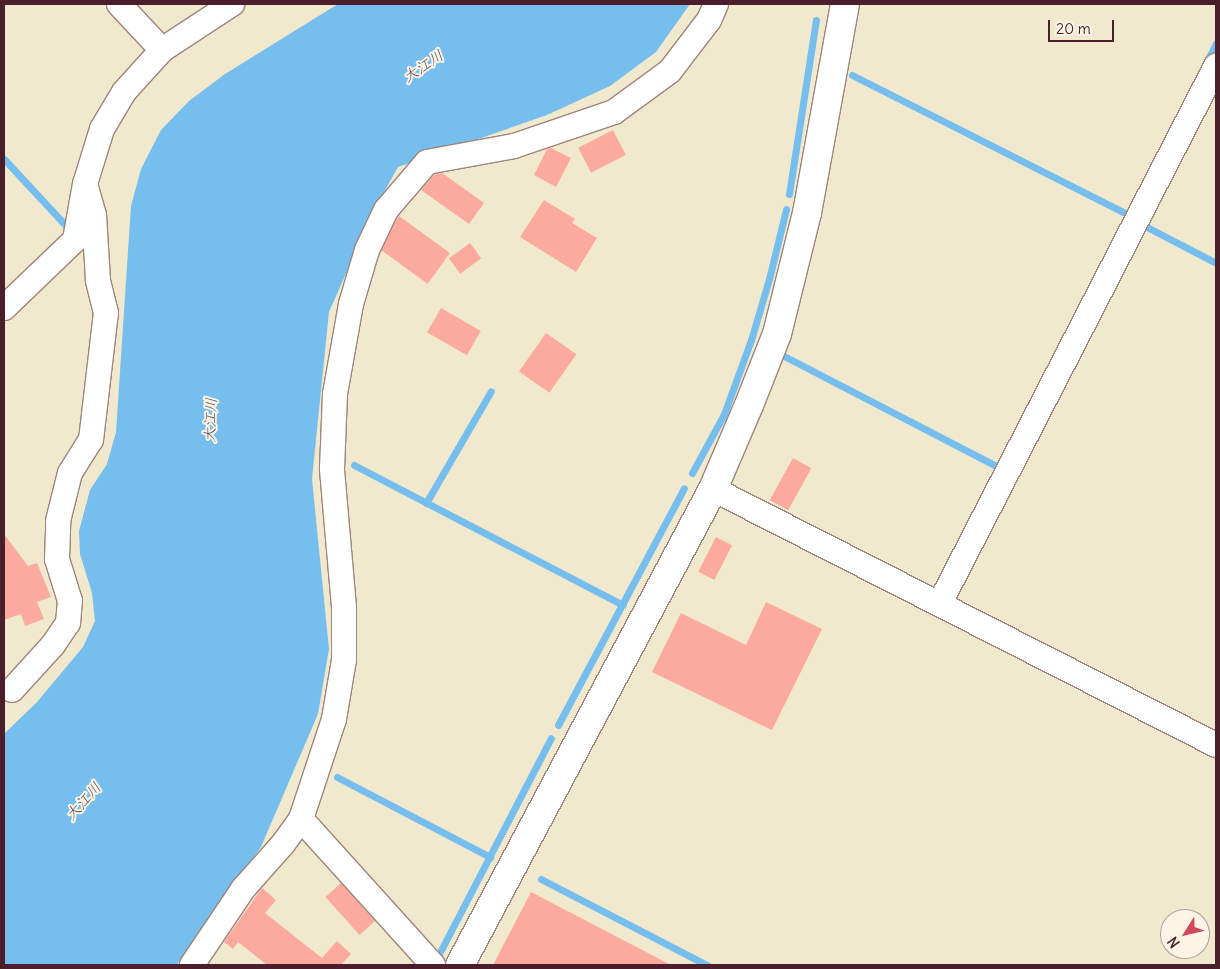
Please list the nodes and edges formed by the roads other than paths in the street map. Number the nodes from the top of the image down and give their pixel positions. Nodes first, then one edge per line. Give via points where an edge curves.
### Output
1 (119, 4) edge
2 (232, 4) edge
3 (716, 4) edge
4 (845, 4) edge
5 (162, 50) junction
6 (1216, 66) edge
7 (85, 184) junction
8 (4, 308) edge
9 (713, 489) junction
10 (940, 603) junction
11 (6, 690) edge
12 (1216, 745) edge
13 (301, 819) junction
14 (192, 965) edge
15 (433, 965) edge
16 (460, 965) edge

1 - 5 street
2 - 5 street
3 - 13 street via 709,20 670,71 614,112 514,146 427,162 386,210 368,250 351,304 335,394 332,468 344,607 344,660 334,719
4 - 9 street via 807,213 777,334
5 - 7 street via 124,92 102,129
6 - 10 street
7 - 8 street via 75,240
7 - 11 street via 94,216 98,280 106,313 91,440 70,473 58,521 57,559 70,600 68,622 53,645
9 - 10 street
9 - 16 street
10 - 12 street
13 - 14 street via 243,888
13 - 15 street

